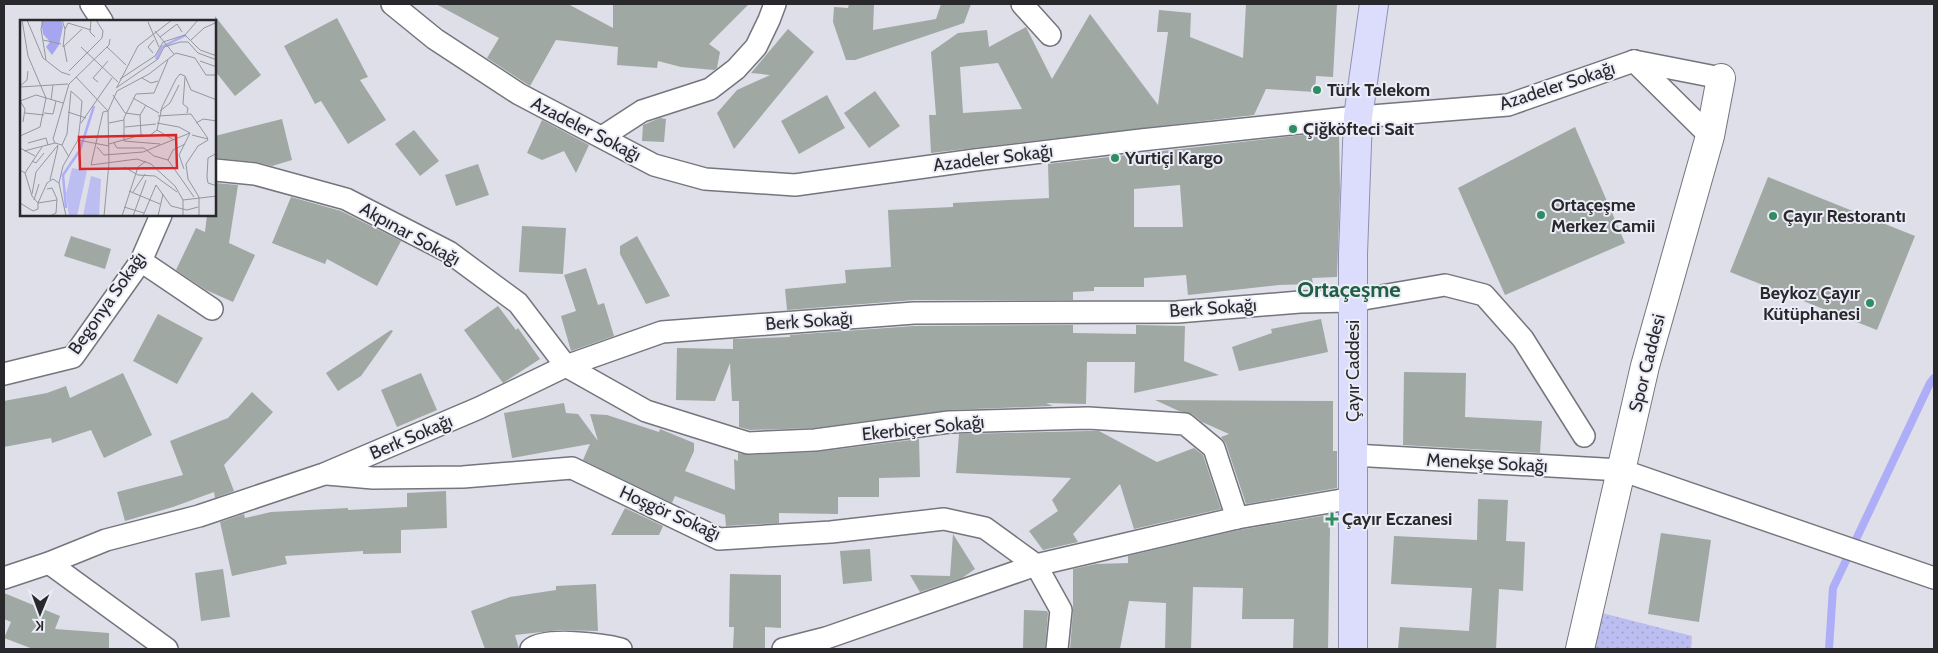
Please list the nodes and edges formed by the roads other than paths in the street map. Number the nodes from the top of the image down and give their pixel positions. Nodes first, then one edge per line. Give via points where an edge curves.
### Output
1 (91, 4) edge
2 (392, 4) edge
3 (775, 4) edge
4 (1022, 4) edge
5 (1374, 4) edge
6 (101, 20) edge
7 (1050, 35) dead end
8 (1634, 61) junction
9 (1721, 78) joint
10 (1358, 117) junction
11 (1710, 136) junction
12 (602, 138) junction
13 (216, 170) edge
14 (160, 216) edge
15 (140, 261) junction
16 (1352, 301) junction
17 (212, 309) dead end
18 (566, 366) junction
19 (4, 374) edge
20 (1584, 436) dead end
21 (1353, 455) junction
22 (1621, 470) junction
23 (324, 474) junction
24 (1353, 498) junction
25 (1237, 518) junction
26 (49, 563) junction
27 (1036, 565) junction
28 (4, 578) edge
29 (1934, 578) edge
30 (167, 649) edge
31 (531, 649) edge
32 (620, 649) edge
33 (783, 649) edge
34 (1057, 649) edge
35 (1353, 649) edge
36 (1580, 649) edge

1 - 6 street
2 - 12 street, Azadeler Sokağı via 435,39 519,94
3 - 12 street via 756,47 710,90 642,111
4 - 7 street
5 - 10 main road, Çayır Caddesi
8 - 9 street
8 - 10 street, Azadeler Sokağı via 1508,105
8 - 11 street
9 - 11 street, Spor Caddesi
10 - 12 street, Azadeler Sokağı via 1121,142 795,184 705,179 654,165
10 - 16 main road, Çayır Caddesi
11 - 22 street, Spor Caddesi via 1645,366
13 - 18 street, Akpınar Sokağı via 255,174 346,199 449,252 518,303
14 - 15 street, Begonya Sokağı
15 - 17 street
15 - 19 street, Begonya Sokağı via 73,357
16 - 18 street, Berk Sokağı via 1177,312 914,313 662,332
16 - 20 street, Berk Sokağı via 1446,285 1484,295 1523,339
16 - 21 main road, Çayır Caddesi
18 - 23 street, Berk Sokağı via 479,408
18 - 25 street, Ekerbiçer Sokağı via 646,410 748,443 815,440 949,422 1088,418 1185,424 1214,448
21 - 22 street, Menekşe Sokağı
21 - 24 main road, Çayır Caddesi
22 - 29 street, Menekşe Sokağı
22 - 36 street, Spor Caddesi
23 - 26 street, Berk Sokağı via 199,516 106,540
23 - 27 street, Hoşgör Sokağı via 373,478 463,477 572,468 719,539 831,532 944,519 985,528
24 - 25 street
24 - 35 main road, Çayır Caddesi
25 - 27 street
26 - 28 street, Berk Sokağı
26 - 30 street
27 - 33 street via 826,638
27 - 34 street, Hoşgör Sokağı via 1061,610
31 - 32 street via 536,645 566,643

